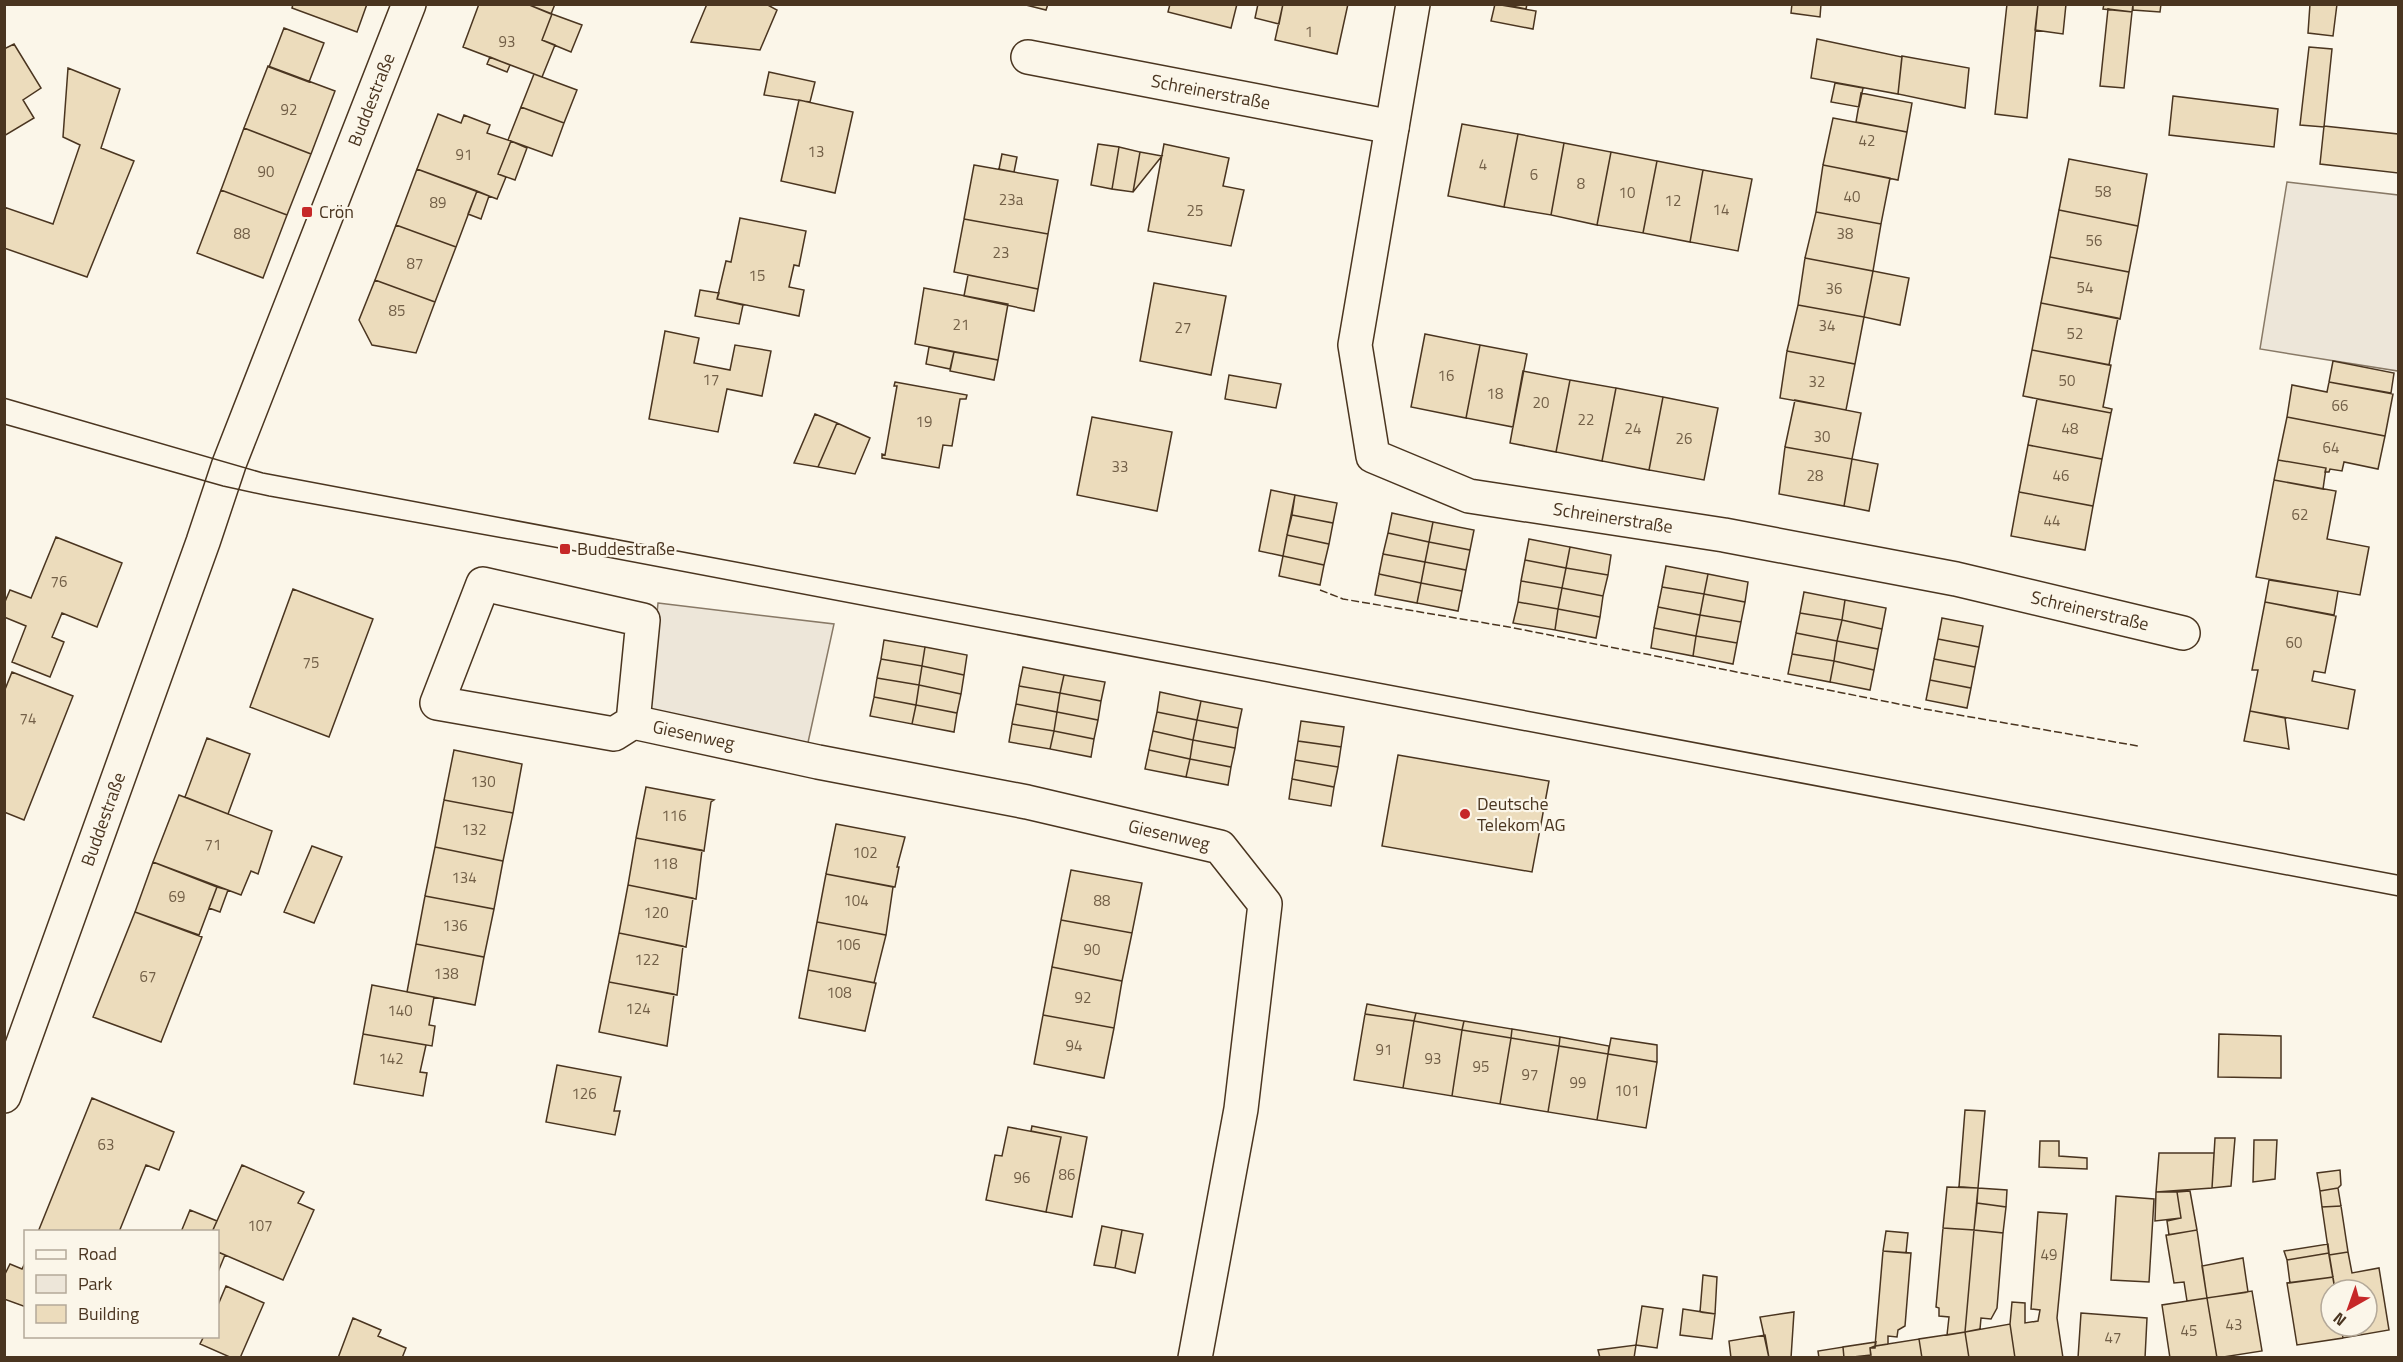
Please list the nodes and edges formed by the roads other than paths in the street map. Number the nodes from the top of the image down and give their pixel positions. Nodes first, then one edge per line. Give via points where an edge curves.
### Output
1 (409, 4) edge
2 (1413, 4) edge
3 (1028, 57) dead end
4 (1392, 127) junction
5 (2183, 633) dead end
6 (633, 722) junction
7 (4, 1096) edge
8 (1195, 1358) edge

1 - 7 street, Buddestraße via 229,464
2 - 4 street, Schreinerstraße
3 - 4 street, Schreinerstraße
4 - 5 street, Schreinerstraße via 1355,345 1373,456 1469,496 1724,535 1944,576
6 - 6 street, Giesenweg via 614,734 437,703 483,584 644,620
6 - 8 street, Giesenweg via 1027,802 1220,847 1264,904 1241,1109

